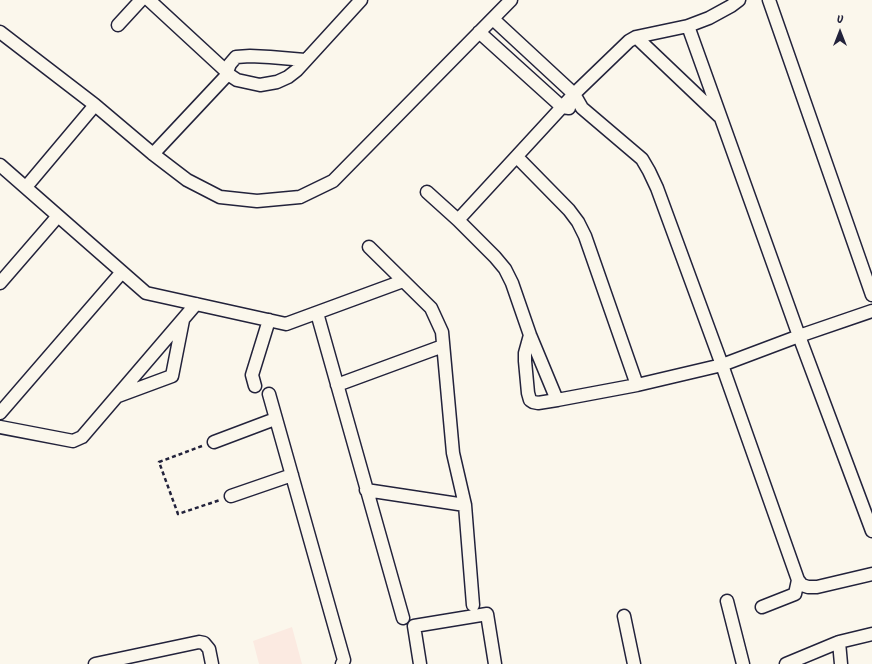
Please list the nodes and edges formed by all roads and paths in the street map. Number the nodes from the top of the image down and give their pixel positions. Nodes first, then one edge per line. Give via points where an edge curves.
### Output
1 (141, 0) edge
2 (149, 0) edge
3 (361, 0) edge
4 (511, 0) edge
5 (739, 0) edge
6 (770, 0) edge
7 (493, 19) junction
8 (118, 26) dead end
9 (688, 26) junction
10 (0, 32) edge
11 (479, 32) junction
12 (636, 37) junction
13 (305, 60) junction
14 (227, 73) junction
15 (574, 94) junction
16 (95, 105) junction
17 (562, 107) junction
18 (582, 108) junction
19 (721, 118) junction
20 (153, 154) junction
21 (516, 157) junction
22 (0, 166) edge
23 (26, 187) junction
24 (427, 192) dead end
25 (58, 216) junction
26 (458, 220) junction
27 (369, 248) dead end
28 (122, 272) junction
29 (403, 281) junction
30 (0, 283) edge
31 (872, 296) edge
32 (196, 304) junction
33 (872, 311) edge
34 (316, 313) junction
35 (183, 318) junction
36 (269, 320) junction
37 (530, 335) junction
38 (799, 336) junction
39 (443, 346) junction
40 (722, 365) junction
41 (337, 385) junction
42 (636, 385) junction
43 (255, 386) dead end
44 (269, 394) dead end
45 (117, 396) junction
46 (556, 400) junction
47 (0, 413) edge
48 (275, 419) junction
49 (0, 427) edge
50 (214, 442) joint
51 (292, 475) junction
52 (366, 490) junction
53 (231, 496) joint
54 (465, 506) junction
55 (872, 531) edge
56 (872, 574) edge
57 (798, 580) junction
58 (727, 601) dead end
59 (474, 605) dead end
60 (762, 607) dead end
61 (624, 616) dead end
62 (403, 618) dead end
63 (872, 634) edge
64 (839, 642) junction
65 (95, 664) edge
66 (212, 664) edge
67 (342, 664) edge
68 (420, 664) edge
69 (495, 664) edge
70 (634, 664) edge
71 (743, 664) edge
72 (786, 664) edge
73 (841, 664) edge

1 - 8 street
2 - 14 street
3 - 13 street
4 - 7 street
5 - 9 street via 709,18
6 - 31 street
7 - 11 street
7 - 15 street
9 - 12 street
9 - 19 street
10 - 16 street
11 - 17 street
11 - 20 street via 333,180 300,197 257,201 220,197 187,180
12 - 15 street
12 - 19 street
13 - 14 street via 270,56 236,57
13 - 14 street via 288,77 260,85 237,80
14 - 20 street
15 - 17 street
15 - 18 street
16 - 20 street
16 - 23 street
17 - 18 street
17 - 21 street
18 - 40 street via 642,159 650,171
19 - 38 street
21 - 26 street
21 - 42 street via 578,222
22 - 23 street
23 - 25 street
24 - 26 street
25 - 28 street
25 - 30 street
26 - 37 street via 505,269
27 - 29 street
28 - 32 street via 146,293
28 - 47 street
29 - 34 street
29 - 39 street via 431,308 442,332
32 - 35 street
32 - 36 street
33 - 38 street
34 - 36 street via 286,324
34 - 41 street
35 - 45 street
35 - 45 street via 172,376
36 - 43 street via 252,375
37 - 46 street
37 - 46 street via 525,361 530,400 538,403
38 - 40 street
38 - 55 street
39 - 41 street
39 - 54 street via 453,453
40 - 42 street
40 - 57 street
41 - 52 street
42 - 46 street
44 - 48 street
45 - 49 street via 82,437 73,441
48 - 50 street
48 - 51 street
50 - 53 path via 159,462 178,514
51 - 53 street
51 - 67 street via 344,660
52 - 54 street
52 - 62 street
54 - 59 street
56 - 57 street via 817,587 802,585
57 - 60 street via 795,594
58 - 71 street
61 - 70 street
63 - 64 street
64 - 72 street
64 - 73 street
65 - 66 street via 199,642 209,649
68 - 69 street via 414,626 488,614

